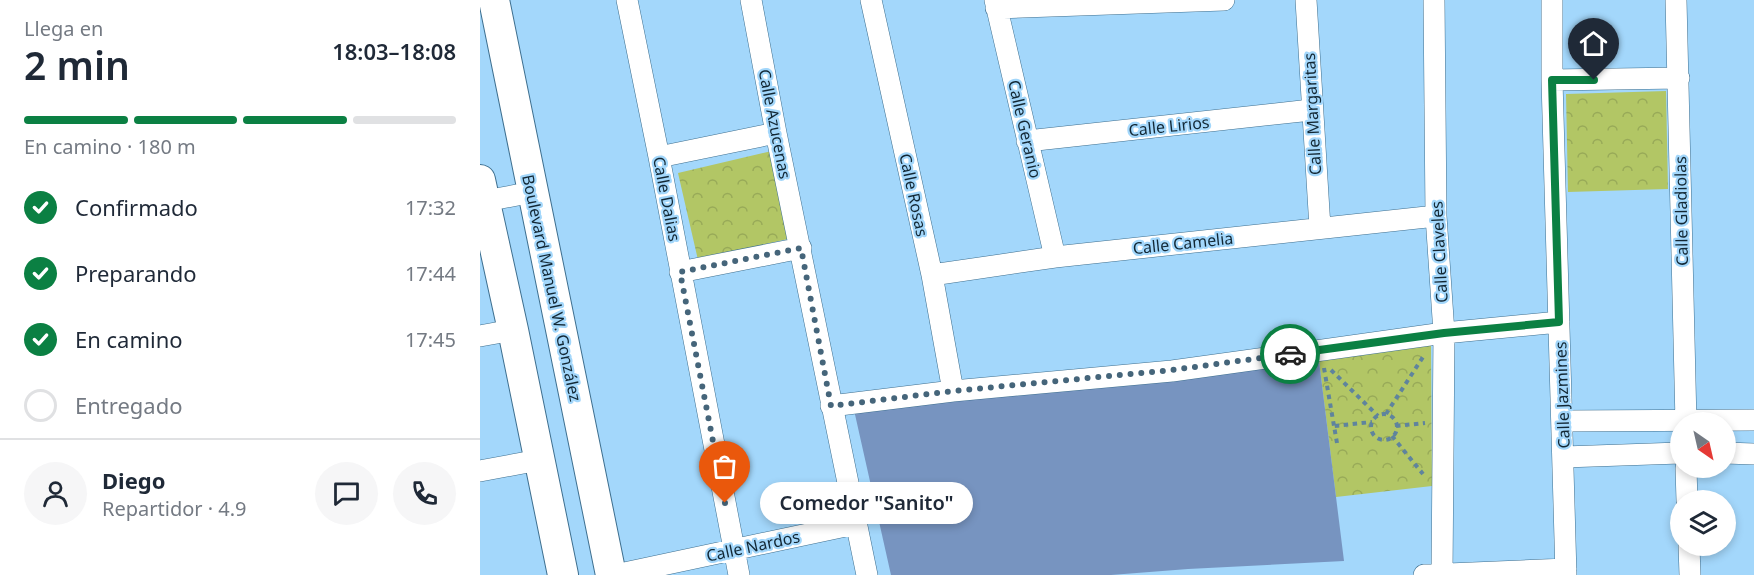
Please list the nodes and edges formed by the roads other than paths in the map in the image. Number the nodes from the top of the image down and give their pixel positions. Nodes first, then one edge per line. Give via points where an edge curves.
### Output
1 (494, 0) edge
2 (627, 0) edge
3 (751, 0) edge
4 (871, 0) edge
5 (1224, 0) edge
6 (1306, 0) edge
7 (1434, 0) edge
8 (1552, 0) edge
9 (1676, 0) edge
10 (995, 4) edge
11 (1678, 78) junction
12 (1552, 80) junction
13 (1311, 110) junction
14 (776, 133) junction
15 (1027, 141) junction
16 (659, 157) junction
17 (533, 192) junction
18 (482, 195) edge
19 (1436, 216) junction
20 (1320, 228) junction
21 (801, 248) junction
22 (1055, 257) junction
23 (680, 272) junction
24 (932, 275) junction
25 (1559, 322) junction
26 (513, 330) junction
27 (1444, 333) junction
28 (480, 336) edge
29 (953, 391) junction
30 (831, 406) junction
31 (1686, 412) edge
32 (1754, 420) edge
33 (1563, 421) junction
34 (1736, 421) edge
35 (1670, 422) edge
36 (1670, 453) edge
37 (1736, 453) edge
38 (1754, 454) edge
39 (1564, 457) junction
40 (539, 460) junction
41 (480, 471) edge
42 (855, 524) junction
43 (734, 549) junction
44 (1689, 556) edge
45 (1566, 572) edge
46 (1436, 574) edge
47 (563, 575) edge
48 (613, 575) edge
49 (739, 575) edge
50 (867, 575) edge
51 (1690, 575) edge

1 - 17 street, Boulevard Manuel W. González
2 - 16 street, Calle Dalias
3 - 14 street, Calle Azucenas
4 - 24 street, Calle Rosas
5 - 10 street
6 - 13 street, Calle Margaritas
7 - 19 street, Calle Claveles
8 - 12 street, Calle Jazmines
9 - 11 street, Calle Gladiolas
10 - 15 street, Calle Geranio
11 - 12 street
11 - 31 street, Calle Gladiolas
12 - 25 street, Calle Jazmines
13 - 15 street, Calle Lirios
13 - 20 street, Calle Margaritas
14 - 16 street
14 - 21 street, Calle Azucenas
15 - 22 street, Calle Geranio
16 - 23 street, Calle Dalias
17 - 18 street
17 - 48 street, Boulevard Manuel W. González
18 - 26 street
19 - 20 street, Calle Camelia
19 - 27 street, Calle Claveles
20 - 22 street, Calle Camelia
21 - 23 street
21 - 30 street, Calle Azucenas
22 - 24 street, Calle Camelia
23 - 43 street, Calle Dalias
24 - 29 street, Calle Rosas
25 - 27 street
25 - 33 street, Calle Jazmines
26 - 28 street
26 - 40 street
27 - 29 street via 1172,370
27 - 46 street, Calle Claveles
29 - 30 street
30 - 42 street, Calle Azucenas
32 - 34 street
33 - 35 street
33 - 39 street, Calle Jazmines
36 - 39 street
37 - 38 street
39 - 45 street, Calle Jazmines
40 - 41 street
40 - 47 street
42 - 43 street, Calle Nardos
42 - 50 street, Calle Azucenas
43 - 48 street, Calle Nardos
43 - 49 street, Calle Dalias
44 - 51 street
45 - 46 street

